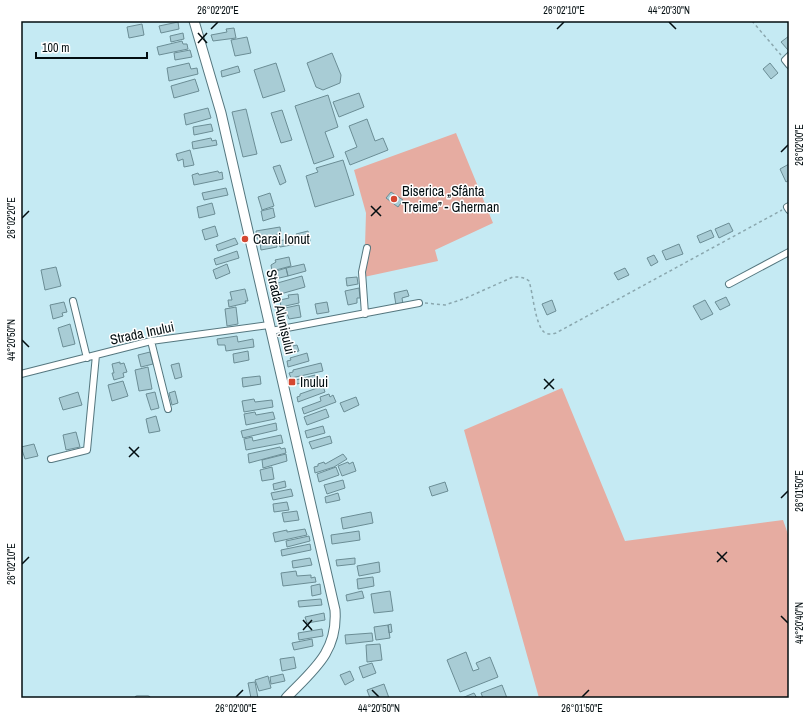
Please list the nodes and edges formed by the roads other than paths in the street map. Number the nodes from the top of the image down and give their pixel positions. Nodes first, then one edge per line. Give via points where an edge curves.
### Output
1 (194, 21) edge
2 (367, 248) dead end
3 (789, 252) edge
4 (729, 284) dead end
5 (73, 301) dead end
6 (419, 303) road end
7 (365, 314) junction
8 (270, 328) junction
9 (151, 341) junction
10 (96, 355) junction
11 (88, 358) junction
12 (21, 374) edge
13 (168, 409) dead end
14 (51, 459) dead end
15 (137, 698) edge
16 (148, 698) edge
17 (286, 698) edge

1 - 8 main road, Strada Alunișului via 221,113
2 - 7 street via 362,272
3 - 4 street
5 - 11 street
6 - 7 street, Strada Inului
7 - 8 street, Strada Inului
8 - 9 street, Strada Inului
8 - 17 main road, Strada Alunișului via 335,610 335,630 330,646 316,666
9 - 10 street, Strada Inului
9 - 13 street
10 - 11 street, Strada Inului
10 - 14 street via 88,450
11 - 12 street, Strada Inului
15 - 16 lane

